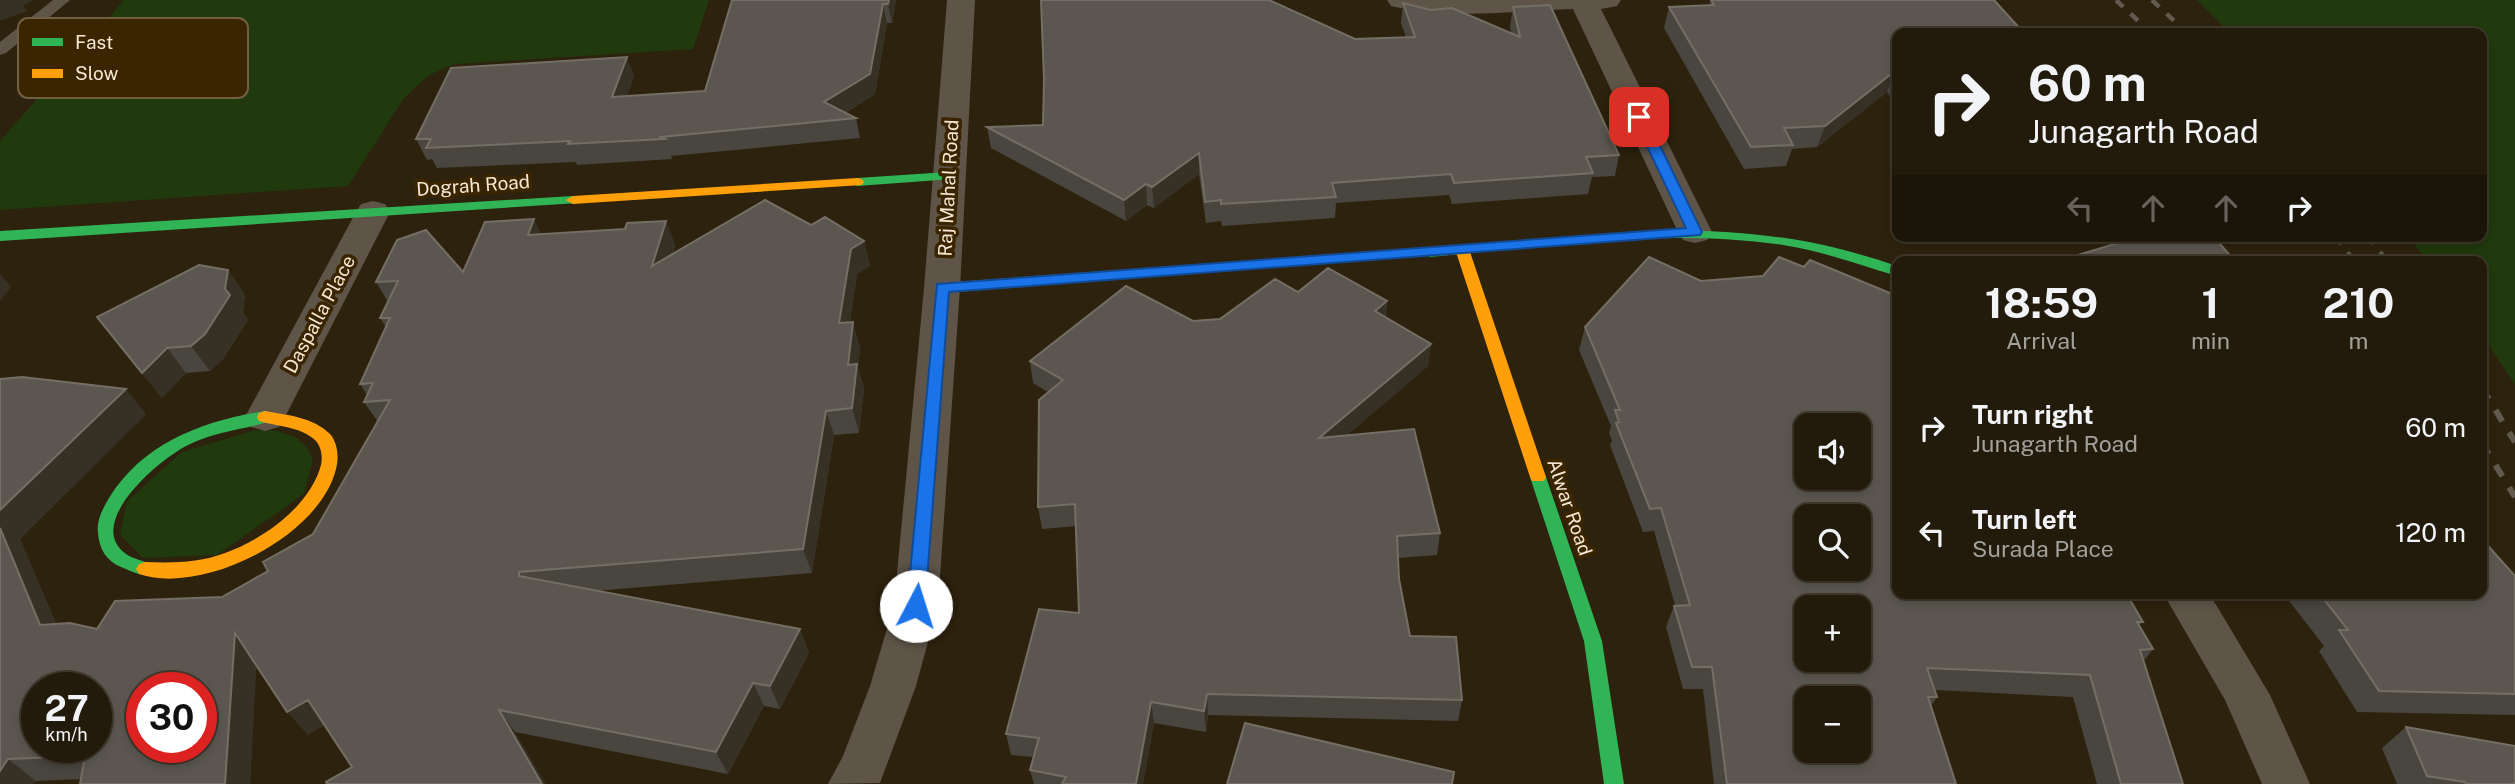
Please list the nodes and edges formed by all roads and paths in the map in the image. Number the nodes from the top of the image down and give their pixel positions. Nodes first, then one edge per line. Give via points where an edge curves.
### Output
1 (62, 0) edge
2 (961, 0) edge
3 (1401, 0) edge
4 (1595, 1) edge
5 (40, 18) edge
6 (18, 35) edge
7 (0, 50) edge
8 (948, 176) junction
9 (373, 212) junction
10 (1695, 232) junction
11 (0, 236) edge
12 (1462, 249) junction
13 (1892, 269) edge
14 (942, 288) junction
15 (265, 417) junction
16 (2189, 599) edge
17 (852, 784) edge
18 (1614, 784) edge
19 (2286, 784) edge

1 - 5 lane
2 - 8 street, Raj Mahal Road
3 - 4 street via 1444,4
4 - 10 street
6 - 7 lane
8 - 9 street, Dograh Road
8 - 14 street, Raj Mahal Road
9 - 11 street, Dograh Road
9 - 15 street, Daspalla Place
10 - 12 street
10 - 13 street via 1809,245
12 - 14 street
12 - 18 street, Alwar Road via 1593,640
14 - 17 street, Raj Mahal Road via 916,606 893,685 863,767
15 - 15 street via 307,424 329,447 326,481 296,520 245,553 196,568 158,572 135,568 117,558 107,545 108,509 136,471 193,435 238,420
16 - 19 street via 2228,659

